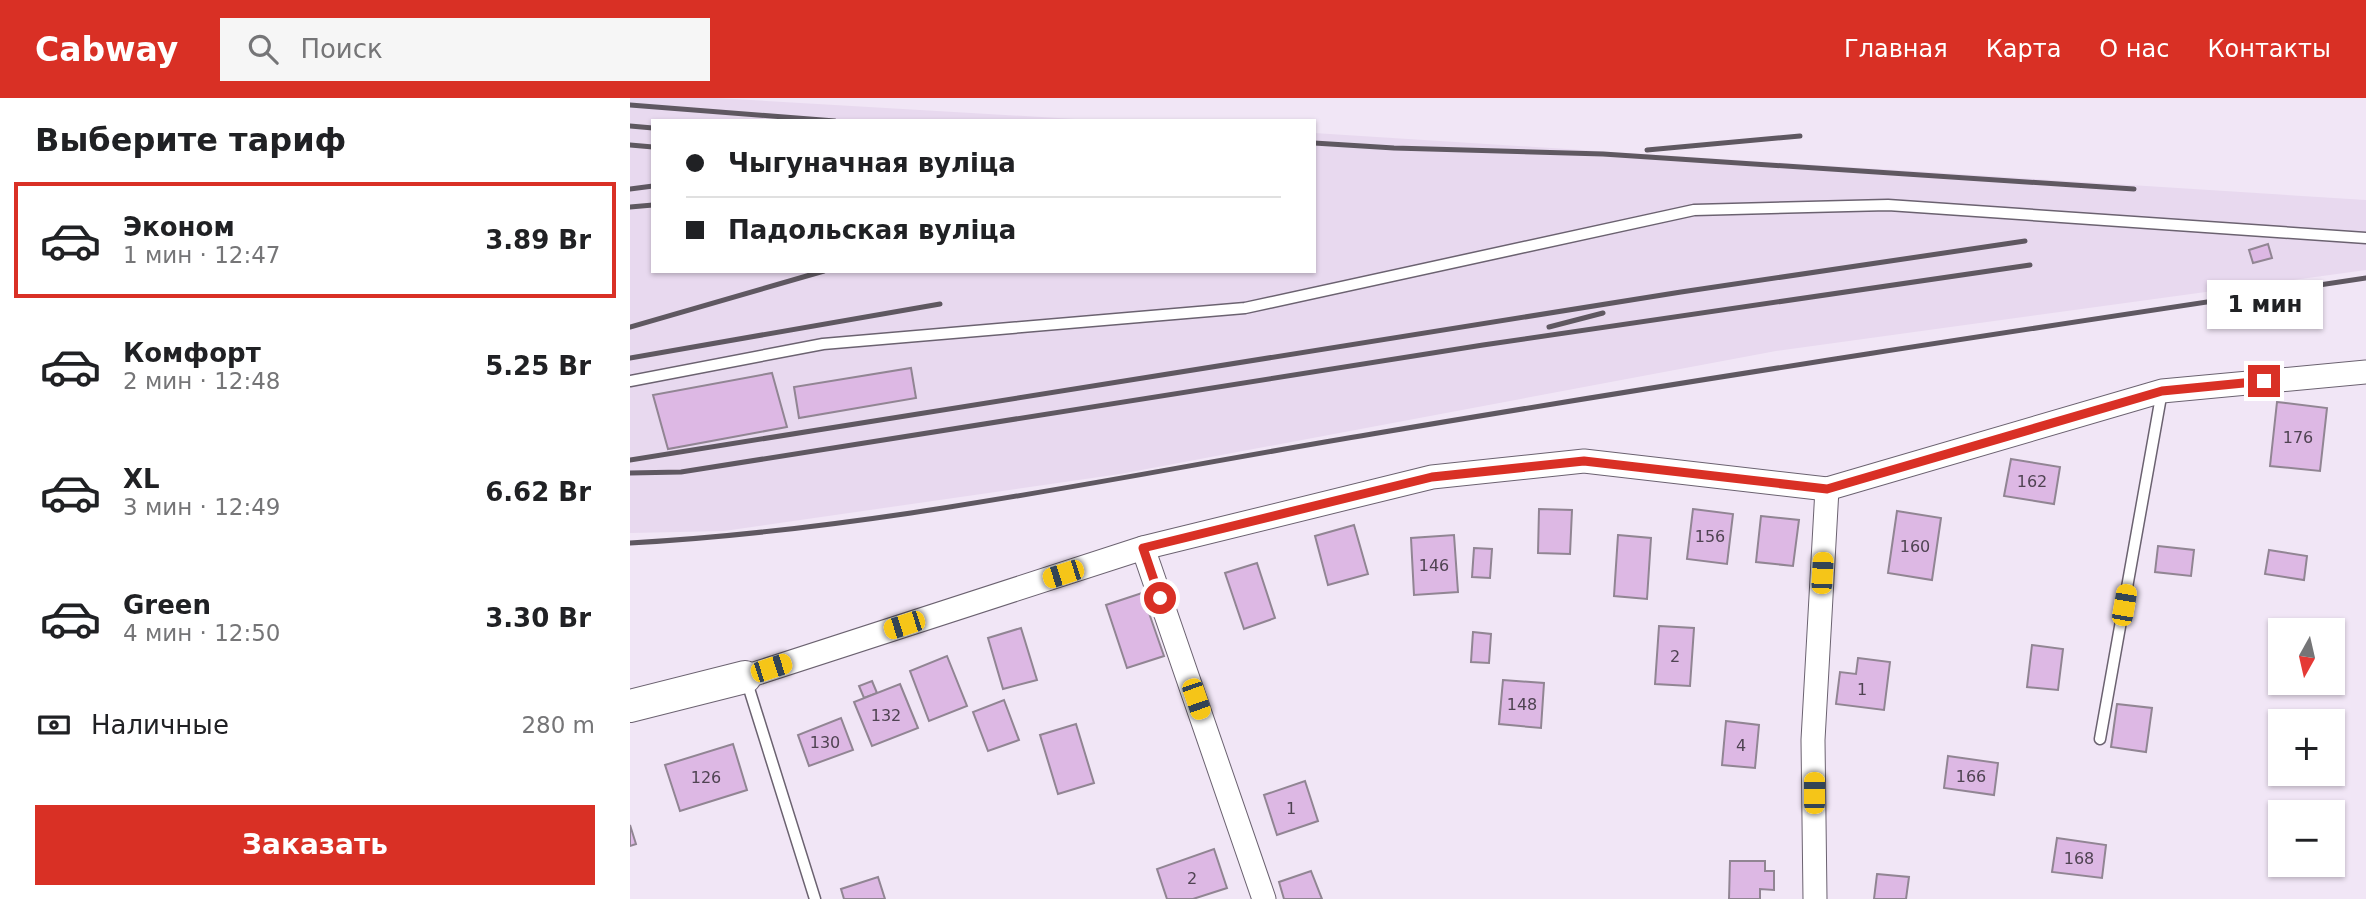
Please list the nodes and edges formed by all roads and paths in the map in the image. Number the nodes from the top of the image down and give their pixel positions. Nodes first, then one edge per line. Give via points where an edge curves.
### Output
1 (2366, 238) edge
2 (2366, 372) edge
3 (630, 381) edge
4 (2162, 391) junction
5 (1827, 489) junction
6 (1143, 548) junction
7 (745, 677) junction
8 (630, 706) edge
9 (2100, 739) dead end
10 (815, 899) edge
11 (1264, 899) edge
12 (1815, 899) edge

1 - 3 lane via 1888,205 1694,210 1245,308 823,344
2 - 4 street
4 - 5 street
4 - 9 lane
5 - 6 street via 1584,461 1432,477
5 - 12 street via 1813,740
6 - 7 street
6 - 11 street
7 - 8 street
7 - 10 lane

